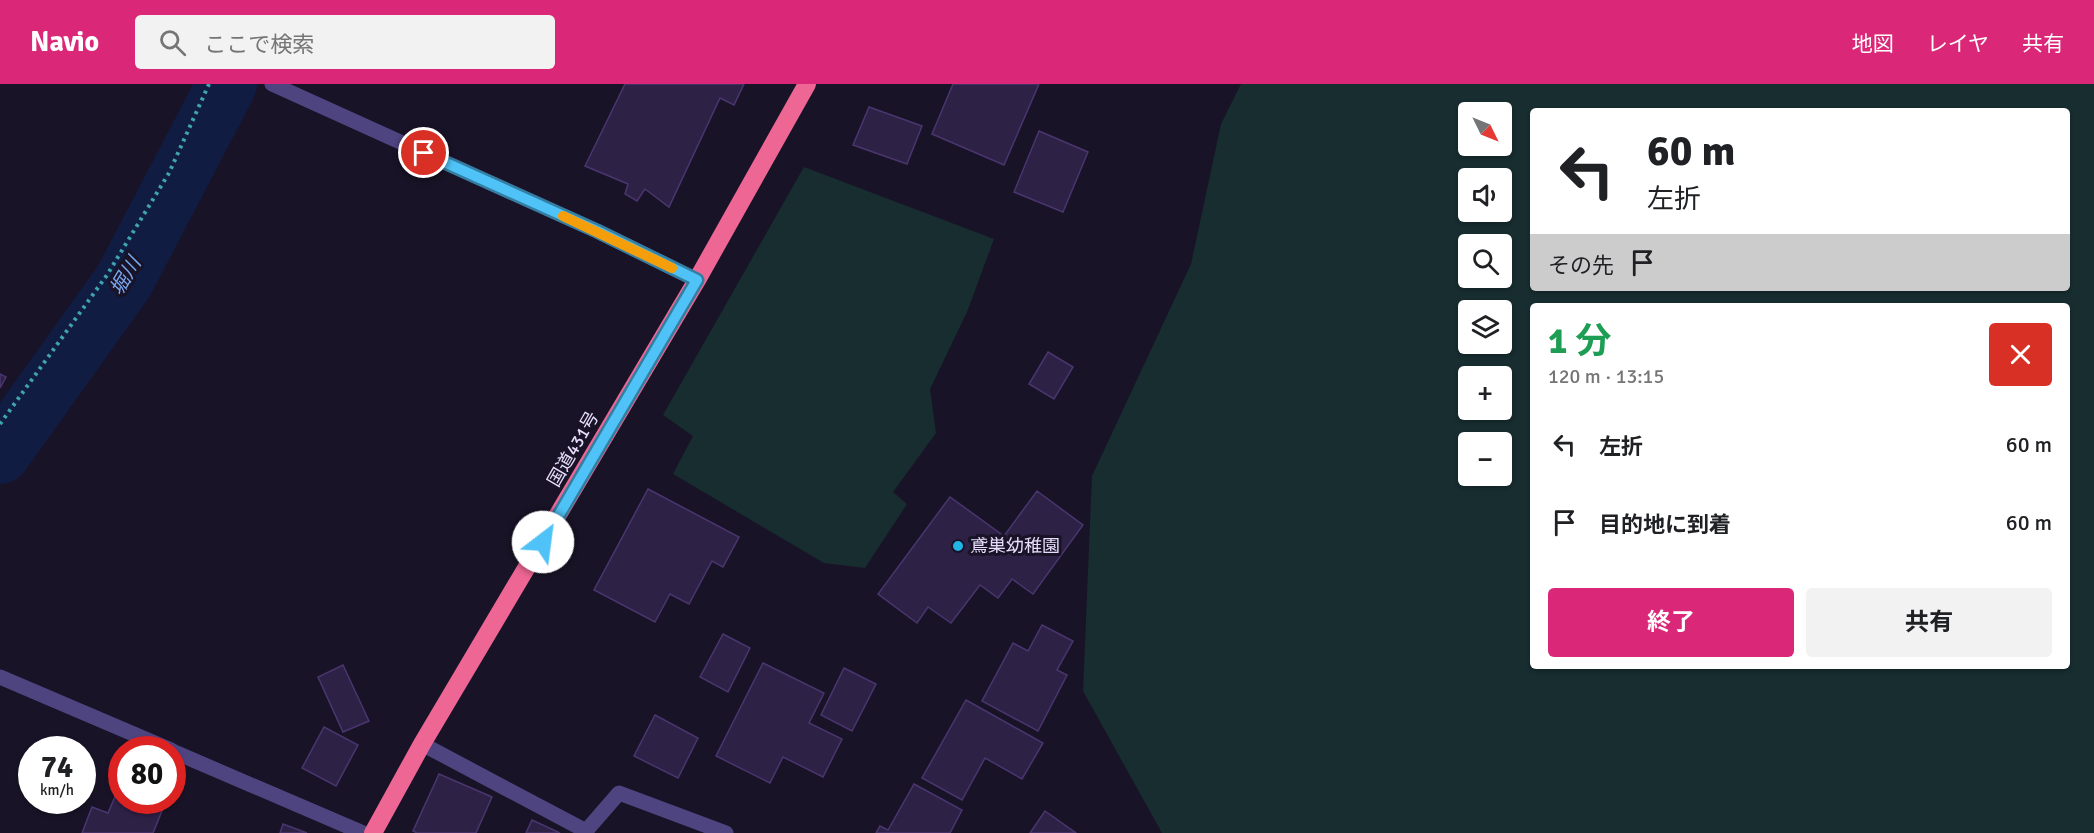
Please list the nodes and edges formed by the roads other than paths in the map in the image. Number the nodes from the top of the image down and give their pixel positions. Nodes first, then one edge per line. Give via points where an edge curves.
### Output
1 (272, 84) edge
2 (807, 84) edge
3 (697, 280) junction
4 (0, 677) edge
5 (139, 736) edge
6 (422, 744) junction
7 (186, 756) edge
8 (586, 832) edge
9 (363, 833) edge
10 (373, 833) edge
11 (726, 833) edge

1 - 3 street
2 - 3 highway, 国道431号
3 - 6 highway, 国道431号
4 - 5 street
6 - 8 street
6 - 10 highway, 国道431号
7 - 9 street
8 - 11 street via 619,793

